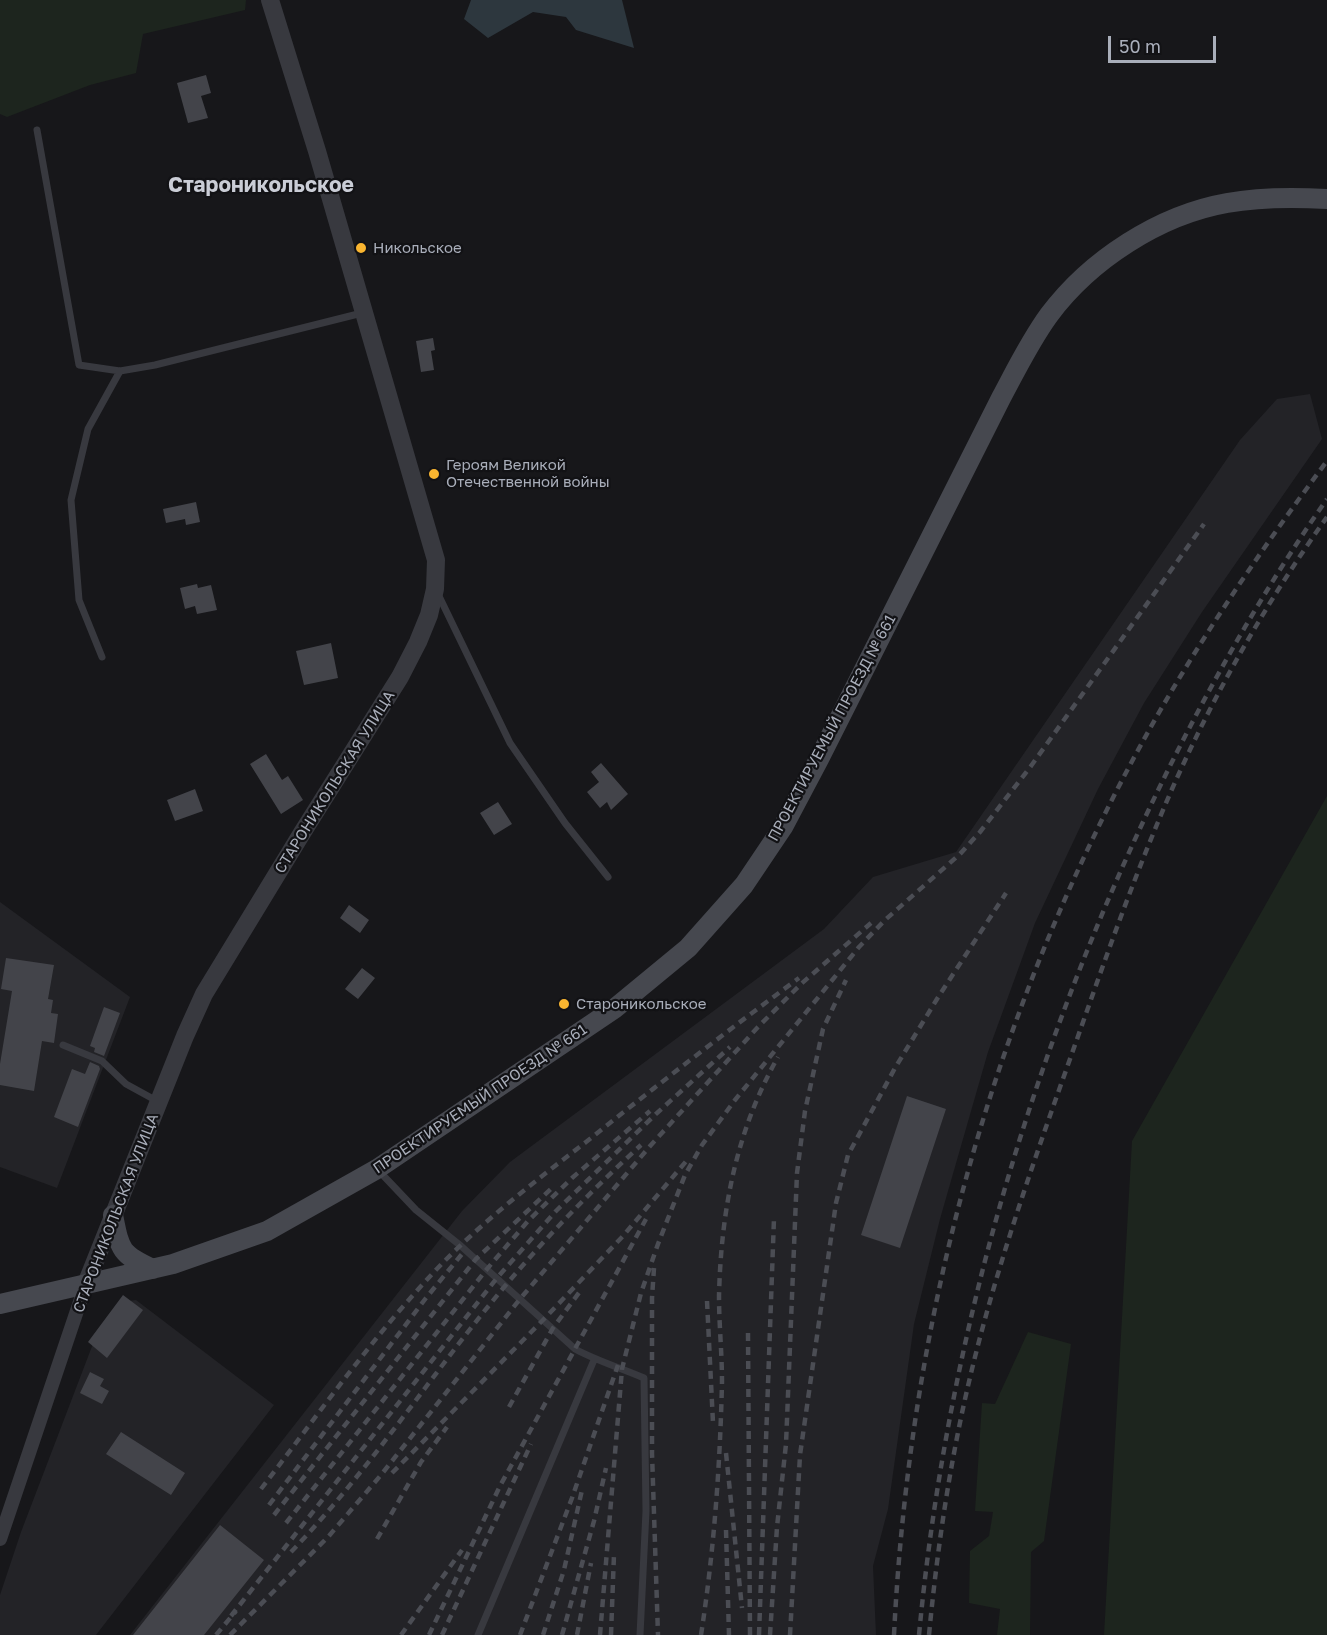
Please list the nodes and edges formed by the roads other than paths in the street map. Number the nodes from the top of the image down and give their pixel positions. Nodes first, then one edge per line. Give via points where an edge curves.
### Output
1 (270, 0) edge
2 (36, 130) dead end
3 (1327, 199) edge
4 (364, 312) junction
5 (120, 370) junction
6 (435, 589) junction
7 (102, 657) dead end
8 (608, 877) dead end
9 (63, 1045) dead end
10 (159, 1102) junction
11 (377, 1169) junction
12 (113, 1215) junction
13 (153, 1269) junction
14 (86, 1284) junction
15 (0, 1304) edge
16 (594, 1360) junction
17 (0, 1539) edge
18 (478, 1635) edge
19 (640, 1635) edge

1 - 4 street, СТАРОНИКОЛЬСКАЯ УЛИЦА
2 - 5 lane via 79,365
3 - 11 main road, ПРОЕКТИРУЕМЫЙ ПРОЕЗД № 661 via 1254,199 1194,212 1119,249 1083,278 1050,314 1030,344 814,770 783,827 744,885 688,948 614,1009
4 - 5 lane via 155,365
4 - 6 street, СТАРОНИКОЛЬСКАЯ УЛИЦА via 436,560
5 - 7 lane via 88,429 71,500 79,600
6 - 8 lane via 510,743
6 - 10 street, СТАРОНИКОЛЬСКАЯ УЛИЦА via 425,624 400,677 204,994
9 - 10 lane via 102,1061 126,1084
10 - 12 street, СТАРОНИКОЛЬСКАЯ УЛИЦА
11 - 13 main road, ПРОЕКТИРУЕМЫЙ ПРОЕЗД № 661 via 267,1232
11 - 16 lane via 416,1210 575,1349
12 - 13 main road via 124,1252
12 - 14 street, СТАРОНИКОЛЬСКАЯ УЛИЦА
13 - 14 main road, ПРОЕКТИРУЕМЫЙ ПРОЕЗД № 661
14 - 15 main road, ПРОЕКТИРУЕМЫЙ ПРОЕЗД № 661
14 - 17 street, СТАРОНИКОЛЬСКАЯ УЛИЦА
16 - 18 lane
16 - 19 lane via 644,1378 645,1510

